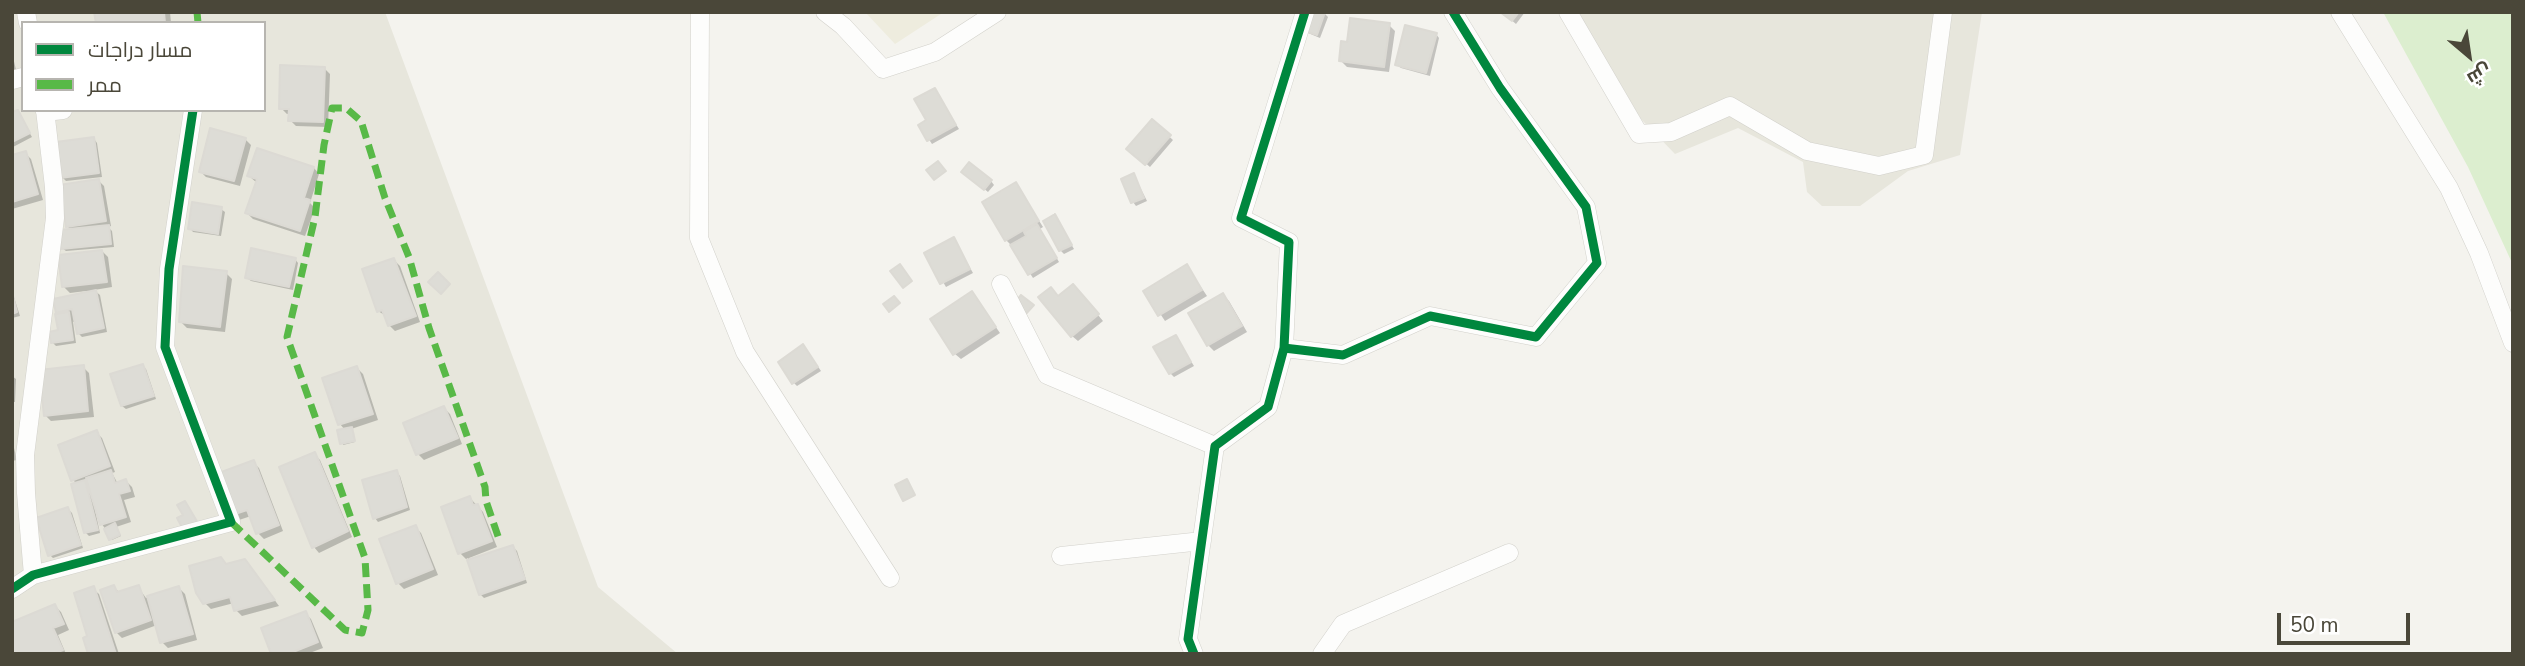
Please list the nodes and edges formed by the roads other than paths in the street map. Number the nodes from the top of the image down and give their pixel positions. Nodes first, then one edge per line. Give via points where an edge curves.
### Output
1 (700, 12) edge
2 (825, 12) edge
3 (998, 12) edge
4 (1305, 12) edge
5 (1453, 12) edge
6 (1568, 12) edge
7 (1942, 12) edge
8 (2340, 12) edge
9 (51, 112) edge
10 (193, 112) edge
11 (1001, 284) dead end
12 (2513, 342) edge
13 (1284, 348) junction
14 (21, 404) edge
15 (1215, 446) junction
16 (1202, 541) junction
17 (1509, 553) dead end
18 (1061, 556) dead end
19 (33, 575) junction
20 (890, 578) dead end
21 (12, 589) edge
22 (1194, 654) edge
23 (1322, 654) edge

1 - 20 street via 699,238 745,352
2 - 3 street via 883,69 935,52
4 - 13 street via 1241,218 1290,242
5 - 13 street via 1500,88 1586,207 1597,263 1536,337 1430,316 1343,355
6 - 7 street via 1639,134 1671,132 1730,106 1807,151 1879,166 1924,155
8 - 12 street via 2449,188
9 - 14 street via 55,218
10 - 19 street via 169,269 165,347 231,522
11 - 15 street via 1046,376
13 - 15 street via 1268,407
14 - 19 street
15 - 16 street
16 - 18 street
16 - 22 street via 1188,639
17 - 23 street via 1343,624
19 - 21 street

